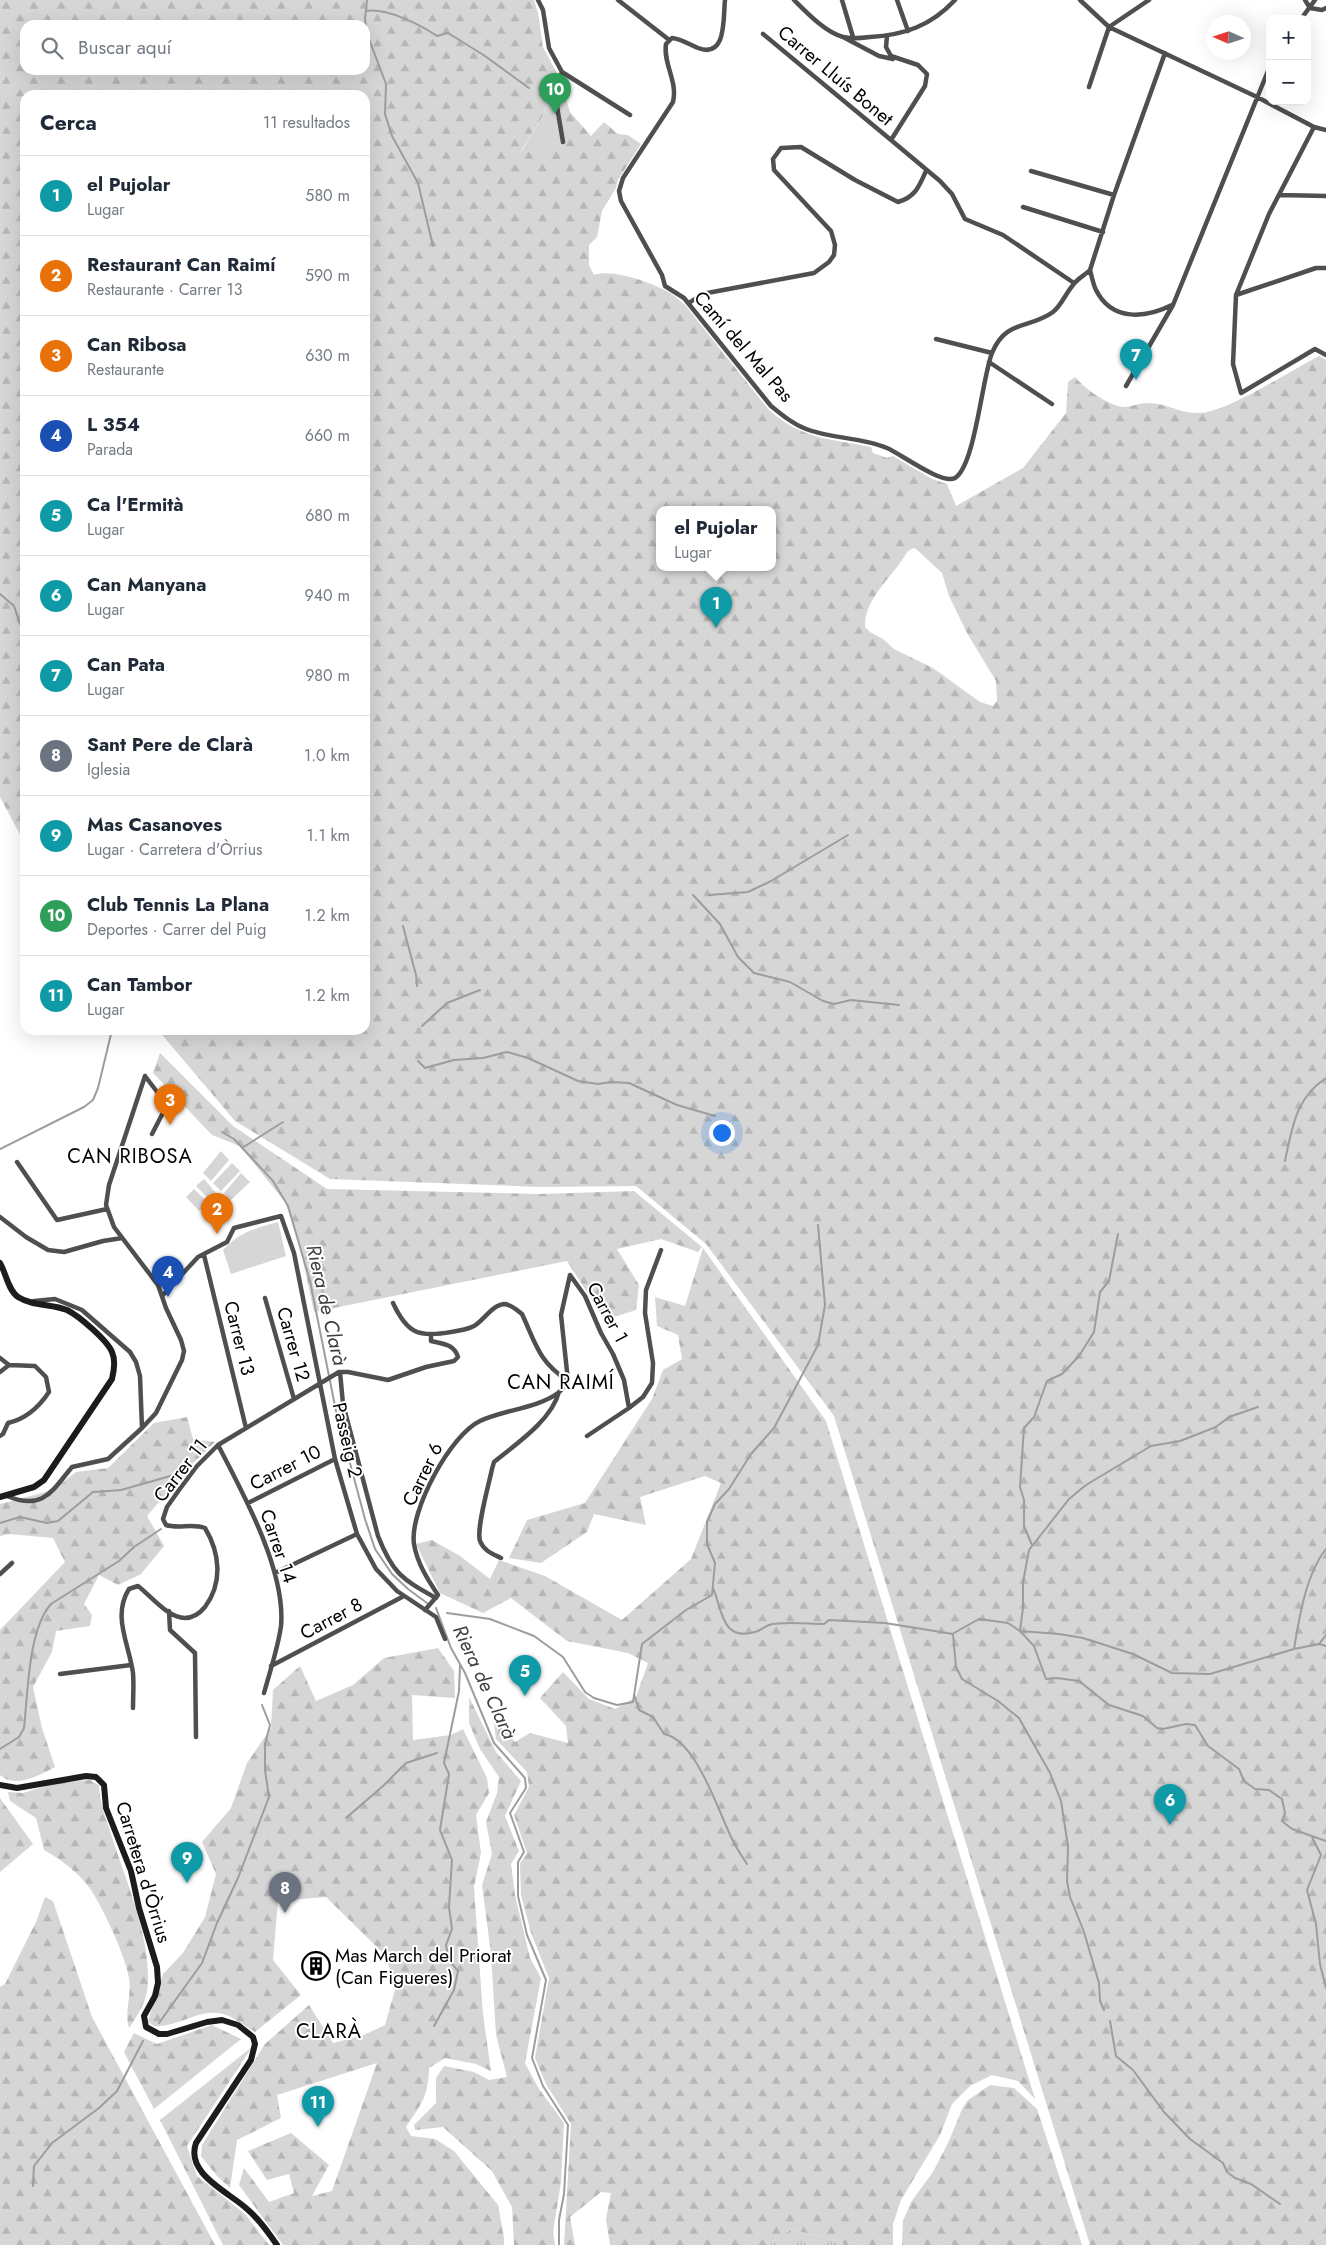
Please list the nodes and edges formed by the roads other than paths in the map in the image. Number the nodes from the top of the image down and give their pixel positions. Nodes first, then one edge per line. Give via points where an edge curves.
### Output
1 (538, 0) edge
2 (618, 0) edge
3 (724, 0) edge
4 (794, 0) edge
5 (842, 0) edge
6 (897, 0) edge
7 (955, 0) edge
8 (1080, 0) edge
9 (1149, 0) edge
10 (1305, 0) edge
11 (1315, 0) edge
12 (1310, 8) junction
13 (1326, 8) edge
14 (1305, 15) edge
15 (1109, 27) junction
16 (908, 32) junction
17 (763, 34) dead end
18 (887, 36) junction
19 (842, 37) junction
20 (853, 37) junction
21 (668, 39) junction
22 (1165, 53) junction
23 (900, 60) junction
24 (562, 72) junction
25 (1266, 76) edge
26 (1089, 87) dead end
27 (1258, 97) junction
28 (630, 115) dead end
29 (1314, 127) junction
30 (1326, 130) edge
31 (891, 140) junction
32 (563, 142) dead end
33 (926, 171) junction
34 (1031, 171) dead end
35 (1114, 195) junction
36 (1280, 195) junction
37 (1326, 196) edge
38 (1023, 207) dead end
39 (1103, 232) junction
40 (1326, 268) edge
41 (1090, 270) junction
42 (1074, 283) junction
43 (1236, 295) junction
44 (689, 303) junction
45 (1174, 305) junction
46 (936, 339) dead end
47 (992, 352) junction
48 (1326, 355) edge
49 (989, 362) junction
50 (1126, 386) dead end
51 (1052, 404) dead end
52 (152, 1134) dead end
53 (17, 1162) dead end
54 (107, 1210) junction
55 (0, 1217) edge
56 (122, 1238) junction
57 (661, 1250) dead end
58 (204, 1255) junction
59 (0, 1263) edge
60 (162, 1296) junction
61 (265, 1298) dead end
62 (30, 1302) junction
63 (393, 1303) dead end
64 (430, 1334) junction
65 (0, 1358) edge
66 (9, 1365) junction
67 (0, 1372) edge
68 (340, 1372) junction
69 (568, 1381) junction
70 (320, 1384) junction
71 (559, 1392) junction
72 (294, 1399) junction
73 (629, 1408) junction
74 (142, 1428) junction
75 (246, 1428) junction
76 (0, 1436) edge
77 (587, 1436) dead end
78 (218, 1445) junction
79 (335, 1459) junction
80 (3, 1496) edge
81 (248, 1503) junction
82 (357, 1534) junction
83 (501, 1558) dead end
84 (12, 1563) dead end
85 (275, 1573) junction
86 (0, 1574) edge
87 (404, 1596) junction
88 (436, 1598) junction
89 (425, 1610) junction
90 (169, 1611) junction
91 (445, 1639) dead end
92 (131, 1665) junction
93 (272, 1666) junction
94 (60, 1674) dead end
95 (264, 1692) dead end
96 (133, 1708) dead end
97 (196, 1737) dead end
98 (0, 1785) edge
99 (277, 2245) edge

1 - 24 street via 543,10 549,48
2 - 21 street
3 - 21 street via 720,42 713,50 698,48 676,38
4 - 19 street via 813,19
5 - 20 street
6 - 16 street
7 - 16 street via 940,15
8 - 15 street
9 - 15 street
10 - 12 street
11 - 12 street
12 - 13 street
12 - 14 street
15 - 22 street
15 - 26 street
16 - 18 street
17 - 31 street, Carrer Lluís Bonet
18 - 20 street
18 - 23 street via 886,47 891,56
19 - 20 street
19 - 23 street via 878,56
21 - 44 street, Camí del Mal Pas via 666,54 676,93 623,178 619,191 662,274 665,286
22 - 27 street
22 - 35 street
23 - 31 street via 918,66 927,74 925,86
24 - 28 street
24 - 32 street via 555,95
25 - 27 street
27 - 29 street
27 - 45 street
29 - 30 street
29 - 36 street
31 - 33 street, Carrer Lluís Bonet
33 - 42 street, Carrer Lluís Bonet via 952,194 965,219 1002,235
33 - 44 street via 910,198 898,202 801,146 781,148 773,159 774,170 831,231 834,254 814,273 702,294
34 - 35 street
35 - 39 street
36 - 37 street
36 - 43 street
38 - 39 street
39 - 41 street
40 - 43 street via 1316,268
41 - 42 street, Camí del Mal Pas
41 - 45 street via 1096,290 1111,308 1128,315 1142,316
42 - 47 street, Camí del Mal Pas via 1053,312 1008,330
43 - 48 street via 1233,364 1241,393 1315,348
44 - 49 street, Camí del Mal Pas via 771,406 781,414 815,432 881,446 947,480 960,474 966,463
45 - 50 street
46 - 47 street
47 - 49 street, Camí del Mal Pas
49 - 51 street
52 - 54 street via 167,1104 145,1076 108,1185
53 - 54 street via 57,1220
54 - 56 street
55 - 56 street via 48,1250 64,1252
56 - 60 street via 158,1285
57 - 73 street, Carrer 1 via 646,1290 652,1383 643,1397
58 - 60 street via 190,1264
58 - 70 street, Passeig 2 via 227,1242 234,1228 282,1216 294,1254
58 - 75 street, Carrer 13
59 - 62 street via 13,1291
60 - 74 street via 184,1351 156,1413
61 - 72 street, Carrer 12
62 - 74 street via 55,1299 82,1310 130,1352 140,1376
62 - 80 street via 66,1310 82,1321 110,1348 114,1373 49,1475 34,1487
63 - 64 street via 408,1328 417,1334
64 - 68 street via 431,1341 449,1345 456,1350 458,1357 454,1361 388,1380
64 - 69 street via 469,1329 505,1304 522,1314 544,1361
65 - 66 street
66 - 67 street
66 - 76 street via 35,1366 46,1377 48,1392 39,1407 8,1423
68 - 70 street, Carrer 11
68 - 88 street via 343,1404 386,1556 403,1579
69 - 71 street
69 - 73 street, Carrer 1 via 561,1315 570,1276 585,1296 613,1354 624,1380
70 - 72 street, Carrer 11
70 - 79 street, Passeig 2
71 - 83 street via 556,1402 533,1430 494,1462 480,1542 487,1551
71 - 88 street, Carrer 6 via 479,1421 460,1435 443,1458 416,1520 414,1543 424,1574 438,1595
72 - 75 street, Carrer 11
73 - 77 street, Carrer 1
74 - 80 street via 108,1459 72,1467 46,1497 34,1500
75 - 78 street, Carrer 11
78 - 81 street, Carrer 14
78 - 90 street, Carrer 11 via 179,1490 163,1519 171,1527 205,1528 213,1546 219,1578 209,1601 194,1617 184,1618
79 - 81 street, Carrer 10
79 - 82 street, Passeig 2
81 - 85 street, Carrer 14
82 - 85 street
82 - 87 street, Passeig 2 via 376,1569
84 - 86 street
85 - 93 street, Carrer 14 via 281,1625
87 - 89 street, Passeig 2
87 - 93 street, Carrer 8
88 - 89 street
89 - 91 street, Passeig 2 via 436,1617
90 - 92 street, Carrer 11 via 138,1586 129,1589 121,1612
90 - 97 street via 170,1630 195,1653
92 - 94 street
92 - 96 street, Carrer 11
93 - 95 street, Carrer 14
98 - 99 street, Carretera d'Òrrius via 16,1788 92,1776 104,1785 106,1808 135,1882 139,1908 157,1967 155,1996 144,2016 146,2027 159,2034 167,2034 222,2020 238,2025 253,2037 255,2044 251,2060 196,2144 195,2164 246,2207

